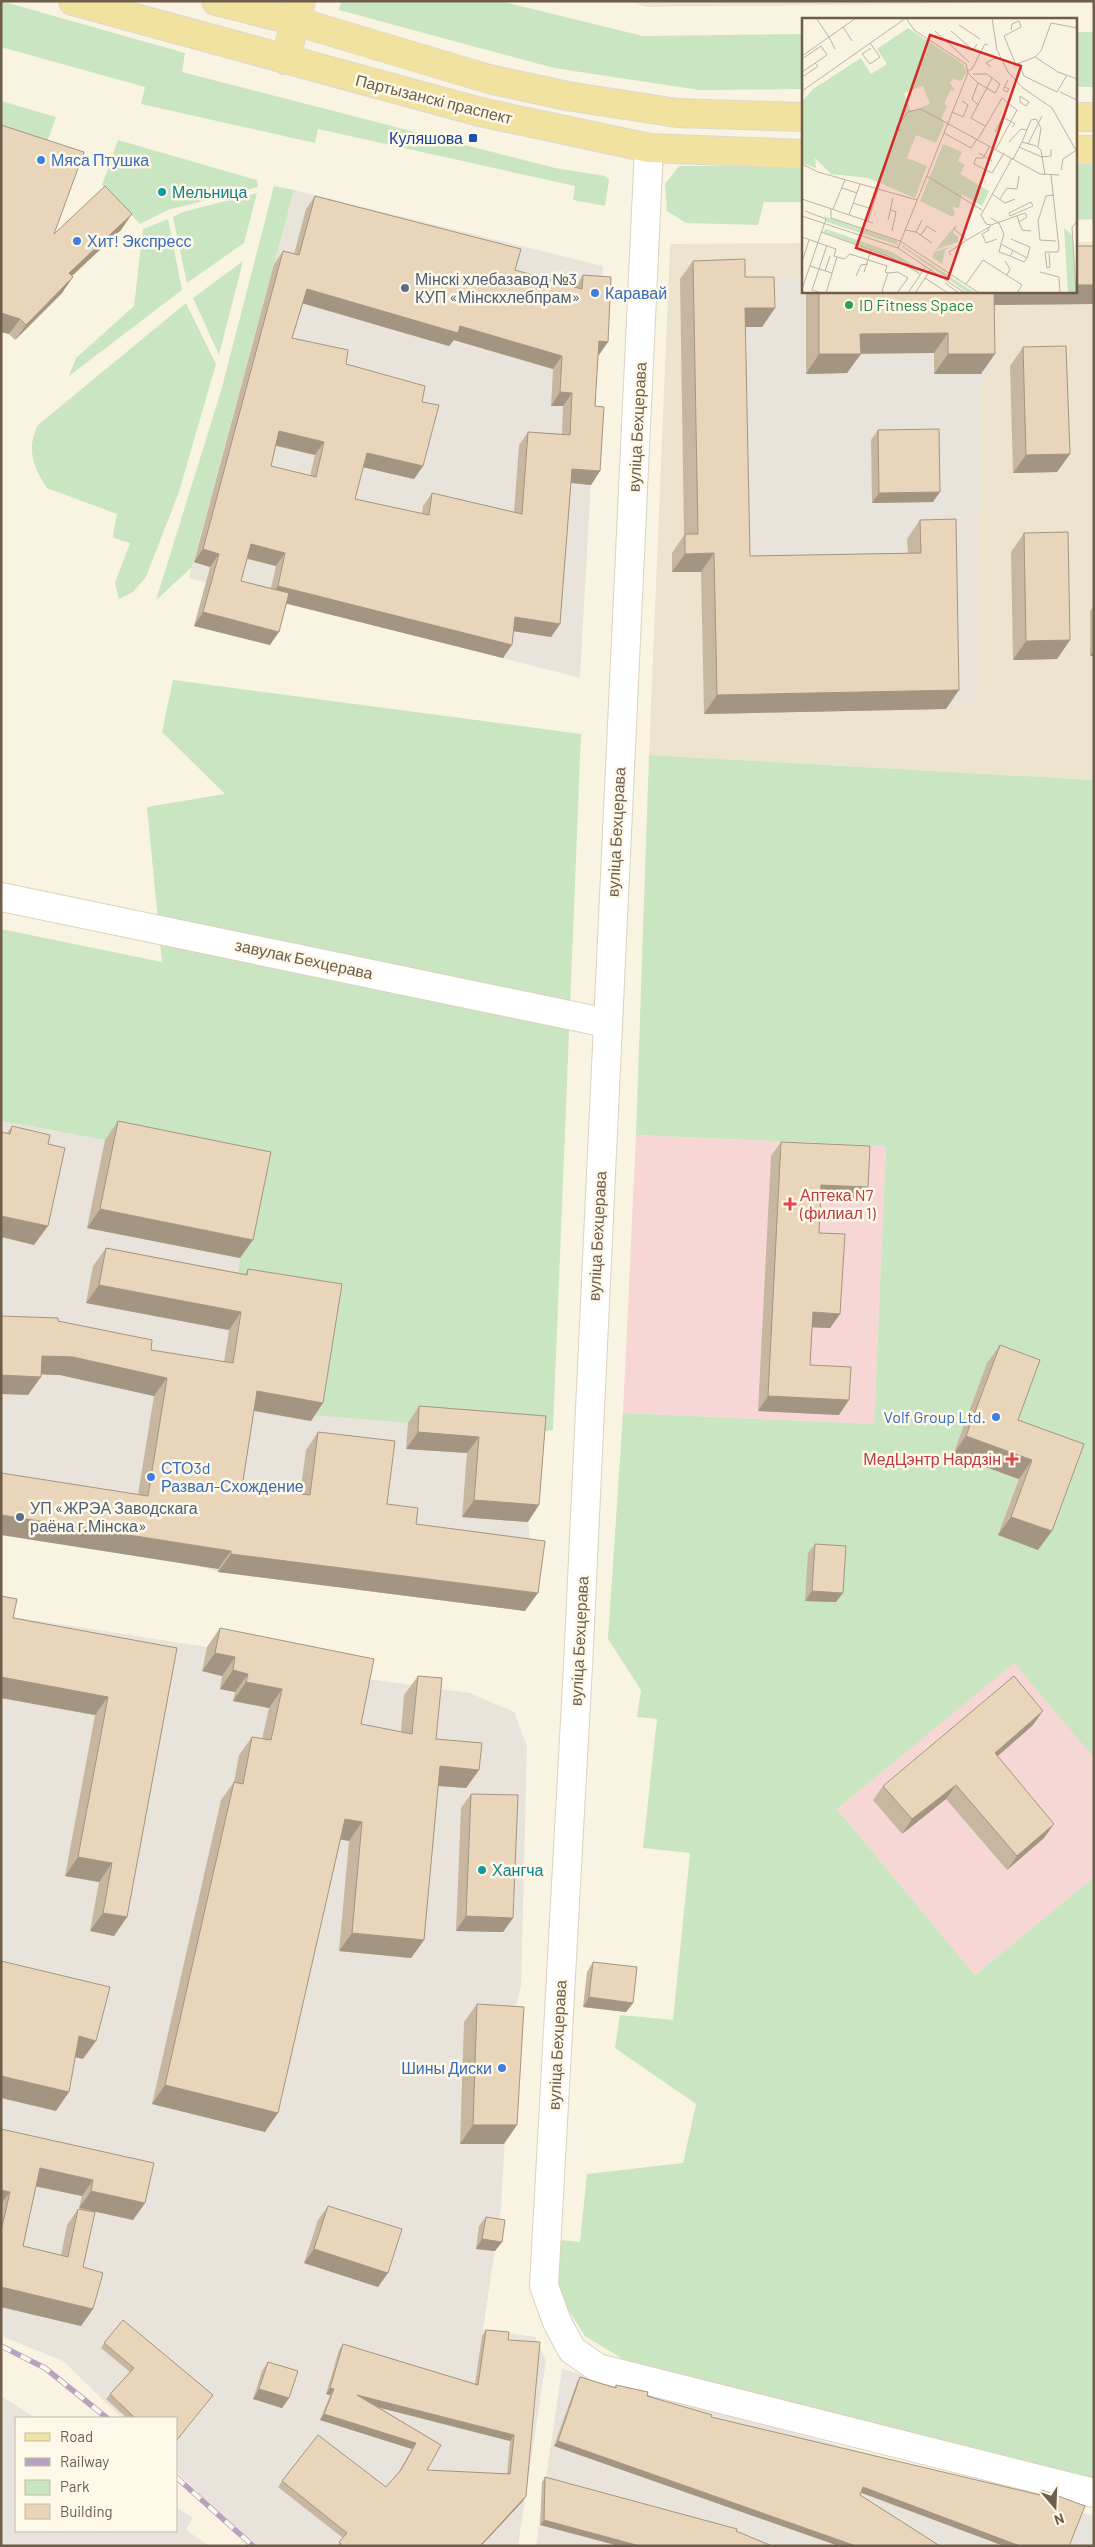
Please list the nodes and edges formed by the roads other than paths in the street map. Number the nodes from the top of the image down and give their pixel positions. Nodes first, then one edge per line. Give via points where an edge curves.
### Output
1 (73, 1) edge
2 (224, 2) edge
3 (298, 11) edge
4 (220, 42) junction
5 (285, 60) junction
6 (677, 113) junction
7 (802, 117) edge
8 (1078, 117) edge
9 (1094, 117) edge
10 (649, 148) junction
11 (1078, 150) edge
12 (1094, 150) edge
13 (802, 154) edge
14 (1, 897) edge
15 (607, 1023) junction
16 (1094, 2493) edge

1 - 4 main road, Партызанскі праспект
2 - 3 main road, Партызанскі праспект
2 - 4 main road
3 - 5 main road
3 - 6 main road, Партызанскі праспект via 489,79 566,96
4 - 5 main road, Партызанскі праспект
5 - 10 main road, Партызанскі праспект via 480,112
6 - 7 main road, Партызанскі праспект
6 - 10 main road via 659,126 651,137
8 - 9 main road
10 - 13 main road, Партызанскі праспект
10 - 15 street, вуліца Бехцерава
11 - 12 main road
14 - 15 street, завулак Бехцерава
15 - 16 street, вуліца Бехцерава via 578,1666 544,2286 557,2322 572,2350 598,2368

